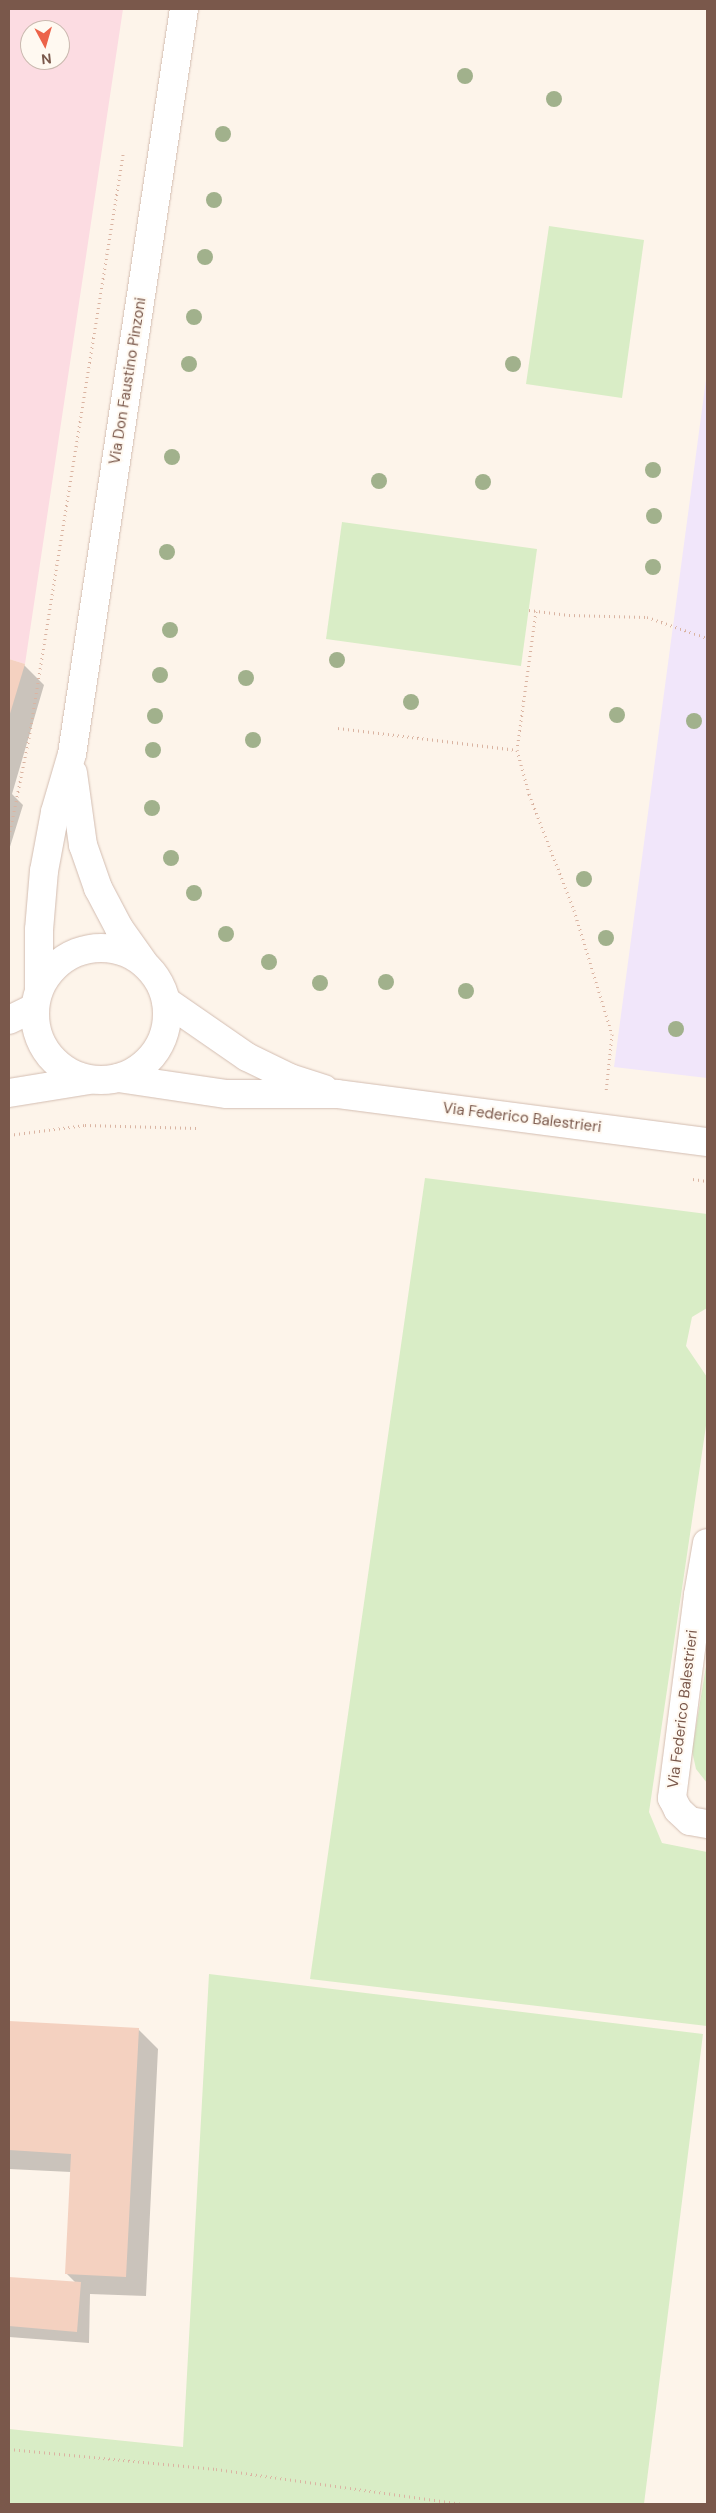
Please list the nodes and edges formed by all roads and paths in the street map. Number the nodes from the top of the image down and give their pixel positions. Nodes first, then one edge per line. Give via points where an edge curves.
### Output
1 (184, 9) edge
2 (125, 147) dead end
3 (529, 610) dead end
4 (536, 611) junction
5 (707, 638) edge
6 (338, 728) dead end
7 (517, 750) junction
8 (72, 754) junction
9 (9, 836) edge
10 (145, 965) junction
11 (36, 998) junction
12 (166, 1001) junction
13 (9, 1020) edge
14 (118, 1078) junction
15 (88, 1080) junction
16 (596, 1092) dead end
17 (9, 1093) edge
18 (606, 1093) junction
19 (337, 1094) junction
20 (615, 1094) dead end
21 (203, 1128) dead end
22 (9, 1135) edge
23 (707, 1142) edge
24 (688, 1178) dead end
25 (707, 1181) edge
26 (707, 1543) edge
27 (707, 1824) edge
28 (9, 2449) edge
29 (463, 2504) edge

1 - 8 street, Via Don Faustino Pinzoni
2 - 9 path via 29,738
3 - 4 path
4 - 5 path via 647,617
4 - 7 path
6 - 7 path
7 - 18 path via 529,794 574,910 612,1034
8 - 10 street, Via Don Faustino Pinzoni via 74,800 82,845 102,896
8 - 11 street, Via Don Faustino Pinzoni via 55,812 44,871
10 - 11 street via 128,954 107,948 86,950 66,958 50,972
10 - 12 street via 159,982
11 - 13 street
11 - 15 street via 35,1027 42,1046 54,1062
12 - 14 street via 167,1021 162,1041 151,1058
12 - 19 street, Via Federico Balestrieri via 247,1057 290,1078
14 - 15 street
14 - 19 street, Via Federico Balestrieri via 227,1094
15 - 17 street
16 - 18 path
18 - 20 path
19 - 23 street, Via Federico Balestrieri
21 - 22 path via 84,1125
24 - 25 path
26 - 27 street, Via Federico Balestrieri via 696,1604 672,1798 678,1810 690,1821
28 - 29 path via 216,2469

